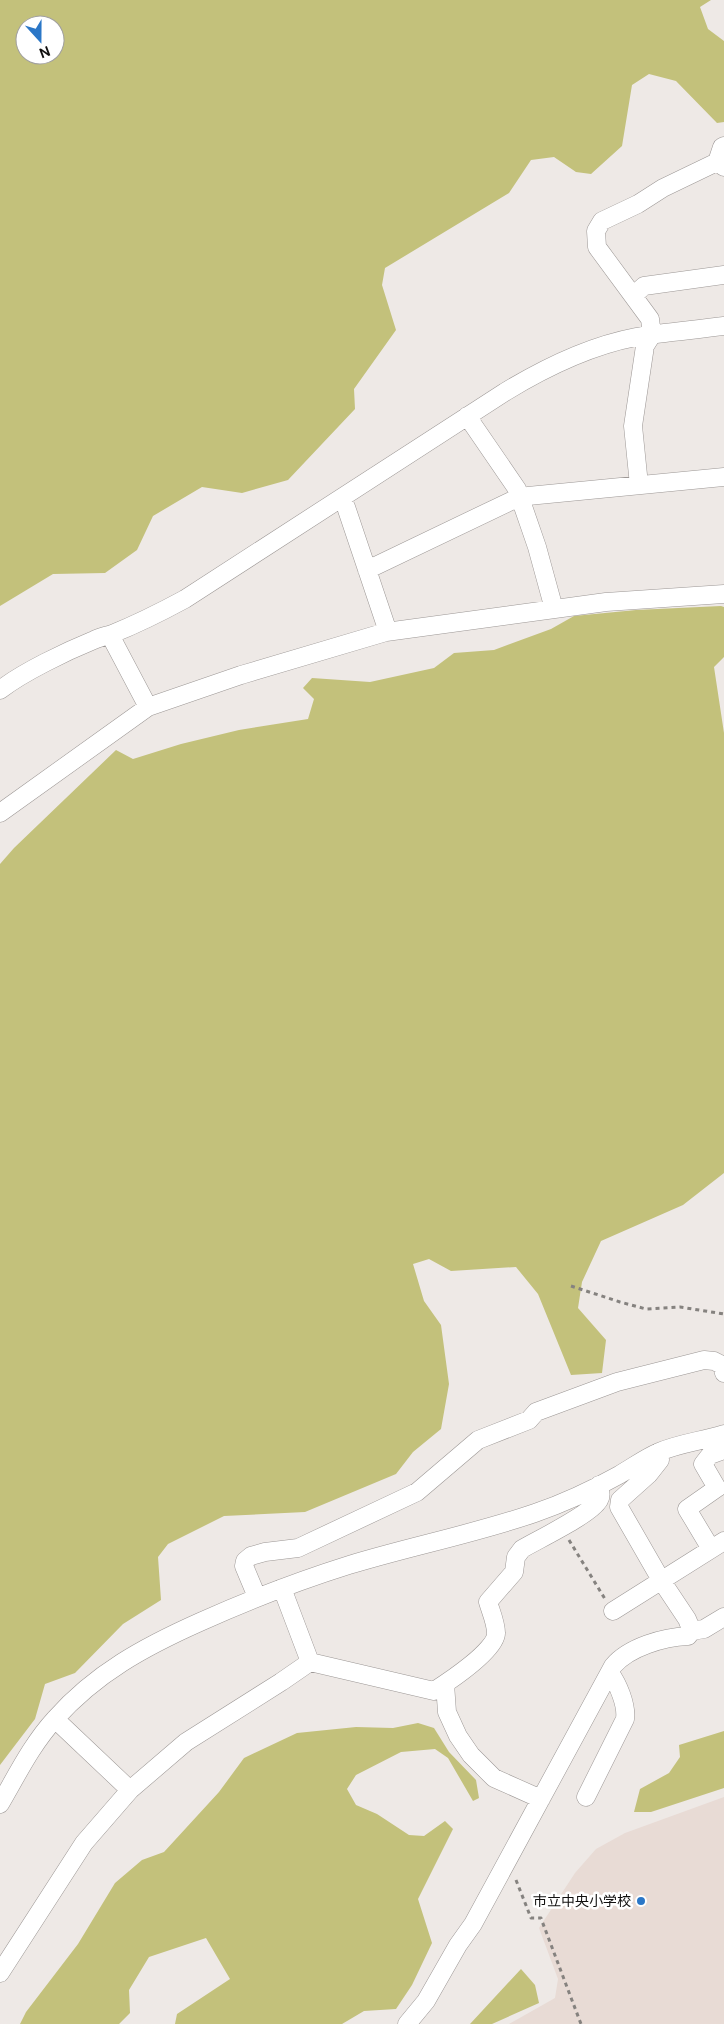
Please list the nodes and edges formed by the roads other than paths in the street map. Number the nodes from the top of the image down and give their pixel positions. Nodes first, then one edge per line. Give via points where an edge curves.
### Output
1 (724, 146) edge
2 (720, 165) edge
3 (724, 274) edge
4 (634, 295) junction
5 (724, 326) edge
6 (652, 336) junction
7 (467, 416) junction
8 (724, 477) edge
9 (638, 485) junction
10 (521, 498) junction
11 (341, 499) junction
12 (367, 570) junction
13 (724, 594) edge
14 (554, 609) junction
15 (386, 632) junction
16 (110, 635) junction
17 (0, 690) edge
18 (148, 707) junction
19 (0, 813) edge
20 (724, 1373) edge
21 (724, 1434) edge
22 (724, 1450) edge
23 (659, 1452) junction
24 (599, 1486) junction
25 (718, 1545) edge
26 (661, 1580) junction
27 (282, 1588) junction
28 (257, 1597) junction
29 (613, 1611) road end
30 (724, 1617) edge
31 (692, 1631) junction
32 (310, 1662) junction
33 (610, 1673) junction
34 (445, 1684) junction
35 (55, 1719) junction
36 (130, 1790) junction
37 (586, 1797) dead end
38 (541, 1799) junction
39 (0, 1804) edge
40 (0, 1973) edge
41 (407, 2024) edge

1 - 2 street
2 - 4 street via 663,188 602,221 596,232 597,247
3 - 4 street via 644,286
4 - 6 street via 650,319
5 - 6 street
6 - 7 street via 636,337 555,363
6 - 9 street via 645,346 632,426
7 - 10 street
7 - 11 street
8 - 9 street
9 - 10 street
10 - 12 street
10 - 14 street
11 - 12 street
11 - 16 street via 185,599
12 - 15 street
13 - 14 street
14 - 15 street
15 - 18 street via 241,675
16 - 17 street via 49,662
16 - 18 street
18 - 19 street
20 - 28 street via 722,1365 714,1360 704,1360 617,1382 536,1412 529,1420 478,1440 416,1492 298,1548 252,1556 244,1566
21 - 23 street
22 - 25 street via 710,1455 703,1464 717,1488 688,1509
23 - 24 street
23 - 26 street via 660,1460 620,1500 619,1507
24 - 27 street via 536,1512
24 - 34 street via 601,1494 598,1501 560,1528 522,1548 516,1557 514,1572 488,1602 496,1634 492,1645
25 - 26 street
26 - 29 street
26 - 31 street
27 - 28 street
27 - 32 street
28 - 35 street via 153,1643 117,1664
30 - 31 street via 704,1629
31 - 33 street via 688,1636 658,1642 620,1658
32 - 34 street via 434,1691
32 - 36 street via 186,1742
33 - 37 street via 626,1713 625,1719
33 - 38 street
34 - 38 street via 447,1712 471,1754 494,1778
35 - 36 street
35 - 39 street via 33,1747
36 - 40 street via 84,1843
38 - 41 street via 473,1924 426,2001

